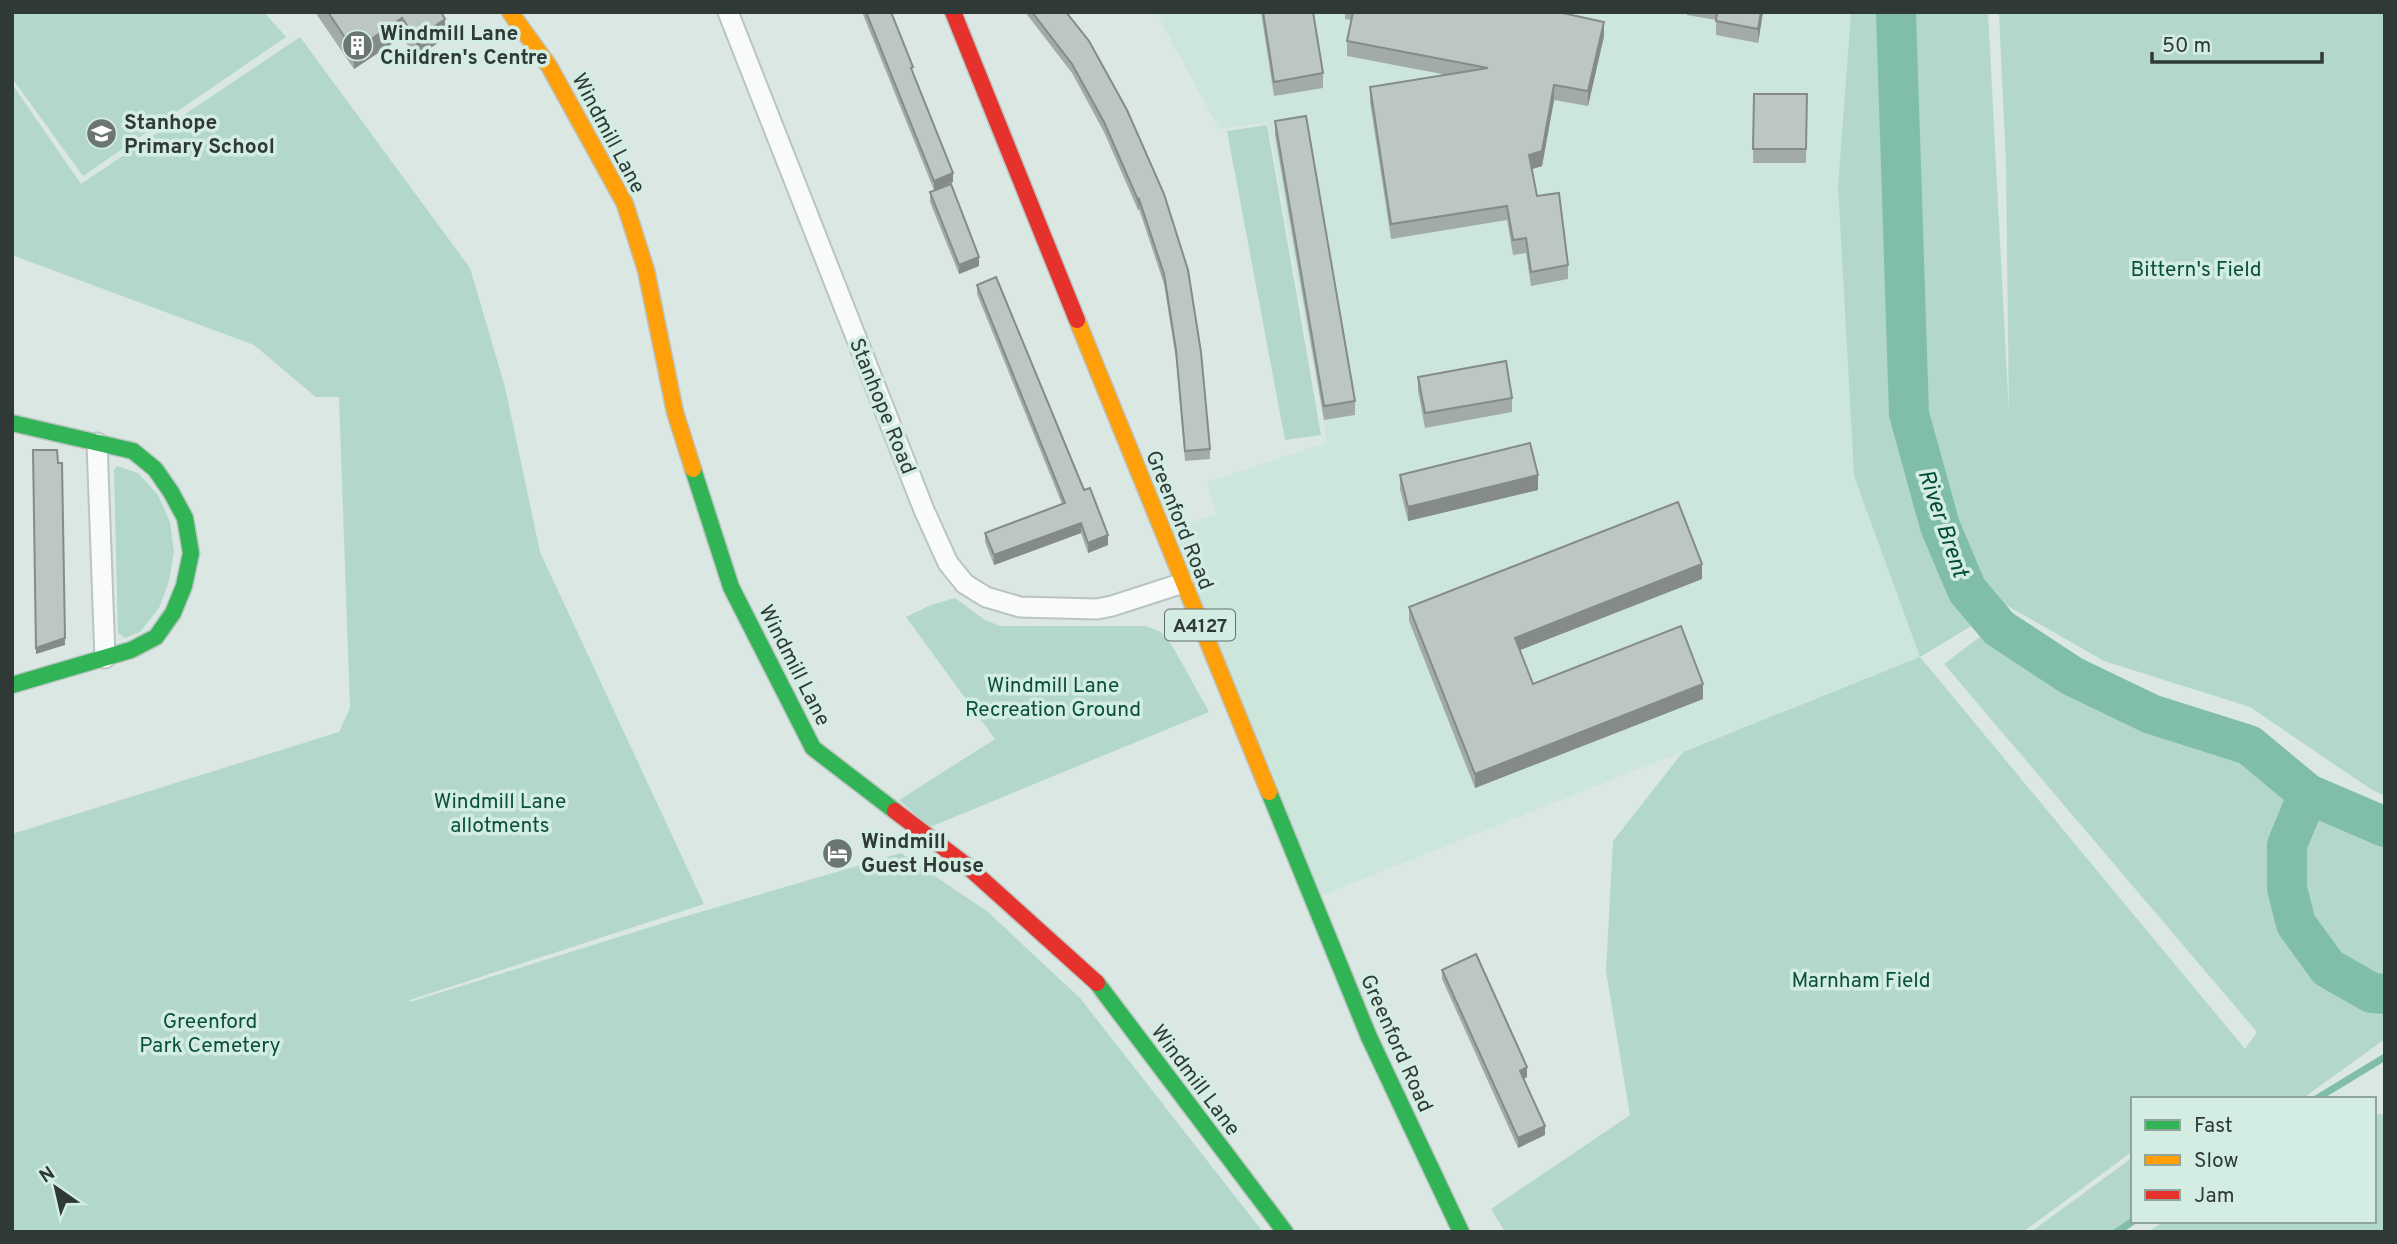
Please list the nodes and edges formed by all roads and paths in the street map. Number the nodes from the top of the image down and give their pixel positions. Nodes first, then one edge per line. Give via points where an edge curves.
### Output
1 (510, 12) edge
2 (728, 12) edge
3 (953, 12) edge
4 (12, 423) edge
5 (97, 443) junction
6 (1183, 583) junction
7 (105, 657) junction
8 (12, 685) edge
9 (1285, 1232) edge
10 (1461, 1232) edge

1 - 9 street, Windmill Lane via 549,66 625,204 646,270 676,412 731,587 814,748 967,865 1096,981
2 - 6 street, Stanhope Road via 948,563 965,583 986,597 1020,607 1112,606
3 - 6 street, Greenford Road / A4127
4 - 5 street
5 - 7 street
5 - 7 street via 133,451 155,469 185,518 191,553 173,612 156,637
6 - 10 street, Greenford Road / A4127 via 1369,1037
7 - 8 street

